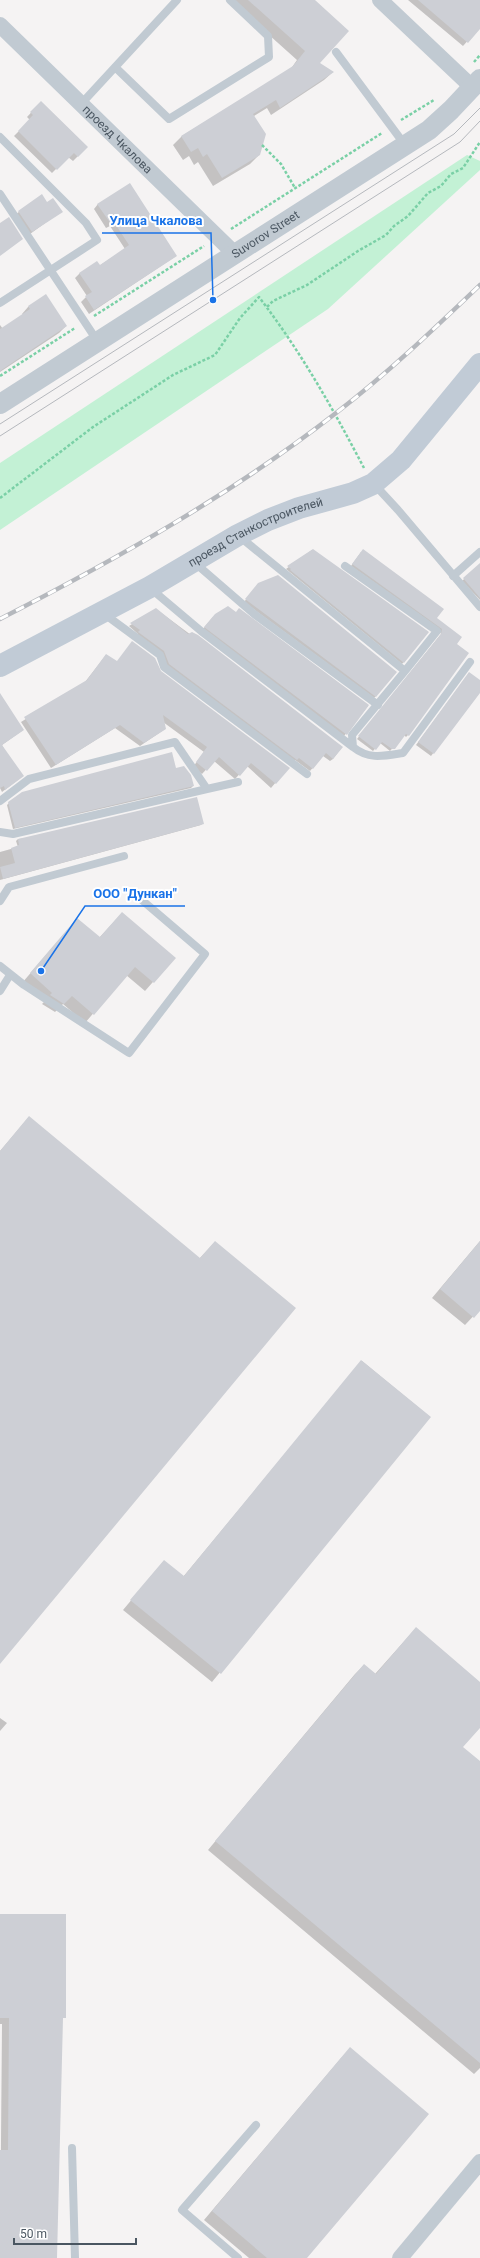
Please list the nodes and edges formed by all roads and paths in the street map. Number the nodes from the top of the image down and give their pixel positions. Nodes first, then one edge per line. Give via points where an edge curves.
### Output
1 (177, 0) edge
2 (230, 0) edge
3 (380, 0) edge
4 (0, 25) edge
5 (336, 52) dead end
6 (480, 55) edge
7 (115, 67) junction
8 (471, 82) edge
9 (81, 104) junction
10 (392, 127) junction
11 (0, 136) edge
12 (480, 142) edge
13 (262, 145) dead end
14 (405, 145) junction
15 (295, 188) junction
16 (0, 194) edge
17 (217, 237) junction
18 (235, 254) junction
19 (51, 270) junction
20 (0, 304) edge
21 (267, 307) junction
22 (85, 322) junction
23 (98, 342) junction
24 (480, 364) edge
25 (0, 376) edge
26 (0, 404) edge
27 (373, 484) junction
28 (0, 498) edge
29 (238, 535) junction
30 (480, 552) edge
31 (192, 561) junction
32 (345, 566) dead end
33 (453, 576) junction
34 (150, 587) junction
35 (480, 607) edge
36 (102, 613) junction
37 (470, 662) dead end
38 (0, 666) edge
39 (405, 671) junction
40 (378, 705) junction
41 (353, 747) junction
42 (307, 774) dead end
43 (238, 782) dead end
44 (207, 789) junction
45 (0, 801) edge
46 (0, 832) edge
47 (124, 856) dead end
48 (136, 895) dead end
49 (0, 901) edge
50 (0, 966) edge
51 (10, 975) junction
52 (0, 991) edge
53 (256, 2125) dead end
54 (72, 2148) dead end
55 (478, 2169) edge
56 (75, 2258) edge
57 (238, 2258) edge
58 (400, 2258) edge

1 - 7 lane
2 - 7 lane via 268,36 269,57 169,119
3 - 8 street
4 - 9 street, проезд Чкалова
5 - 10 lane
6 - 8 path
7 - 9 lane
8 - 10 path via 440,96
8 - 14 street, Suvorov Street via 429,130
9 - 17 street, проезд Чкалова
10 - 14 lane
10 - 15 path
11 - 19 lane via 86,223 97,240
12 - 21 path via 463,168 451,174 441,186 428,193 408,216 386,235 307,285 273,301
13 - 15 path via 280,164
14 - 18 street, Suvorov Street
15 - 17 path
16 - 19 lane
17 - 18 street, проезд Чкалова
17 - 22 path
18 - 23 street, Suvorov Street
19 - 20 lane
19 - 22 lane
21 - 27 path via 320,384
21 - 28 path via 259,297 240,318 215,355 173,375 93,427
22 - 23 lane
22 - 25 path
23 - 26 street, Suvorov Street
24 - 27 main road, проезд Станкостроителей via 402,460
27 - 29 main road, проезд Станкостроителей via 353,493 299,508
27 - 33 lane
29 - 31 main road, проезд Станкостроителей
29 - 39 lane
30 - 33 lane
31 - 34 main road, проезд Станкостроителей
31 - 40 lane via 254,614
32 - 39 lane via 436,631
33 - 35 lane
34 - 36 main road, проезд Станкостроителей
34 - 41 lane via 201,631
36 - 38 main road, проезд Станкостроителей
36 - 42 lane via 160,655 164,667
37 - 41 lane via 403,753 362,755
39 - 40 lane
40 - 41 lane via 352,735
43 - 44 lane
44 - 45 lane via 175,742 29,779
44 - 46 lane via 13,834
47 - 49 lane via 9,886
48 - 51 lane via 205,954 129,1053
50 - 51 lane
51 - 52 lane
53 - 57 lane via 182,2210
54 - 56 lane
55 - 58 street

